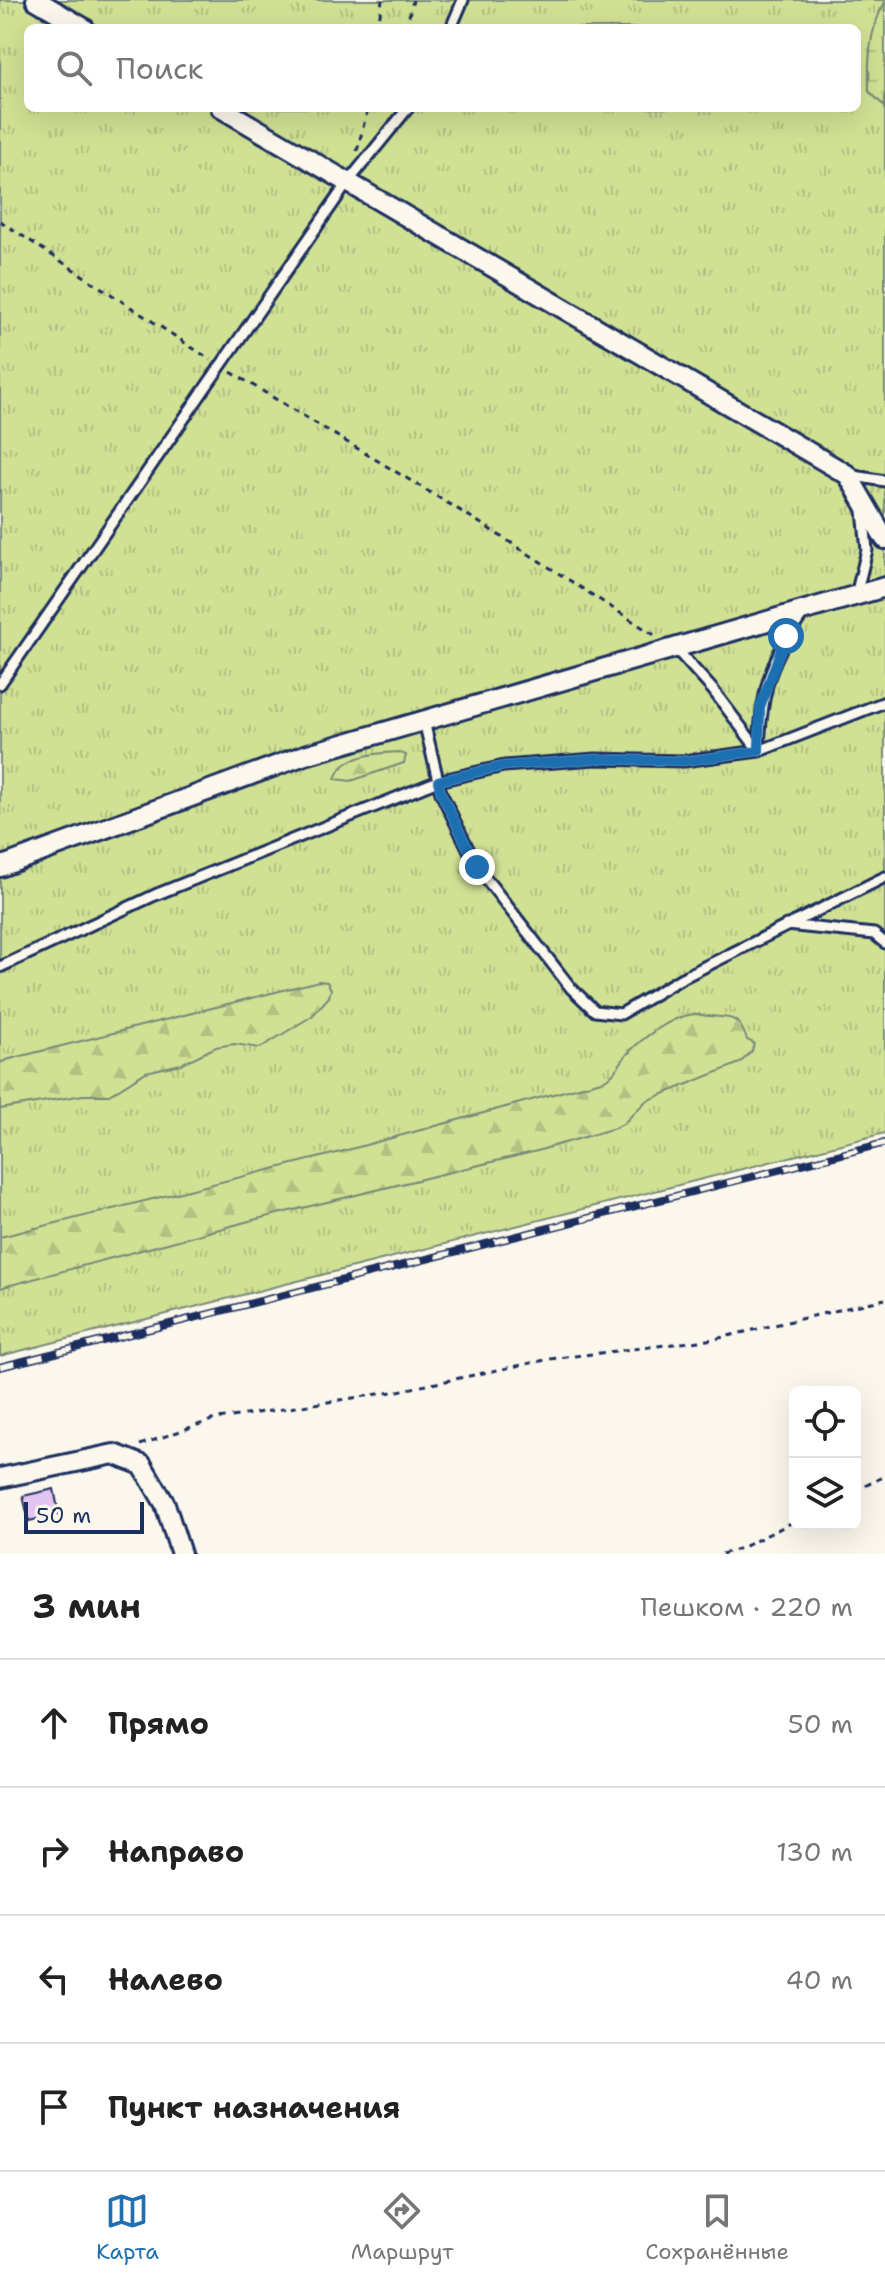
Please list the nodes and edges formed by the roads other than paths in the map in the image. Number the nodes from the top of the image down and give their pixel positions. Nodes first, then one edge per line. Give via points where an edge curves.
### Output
1 (36, 0) edge
2 (463, 0) edge
3 (77, 24) edge
4 (453, 24) edge
5 (228, 112) edge
6 (405, 112) edge
7 (348, 182) junction
8 (848, 475) junction
9 (885, 481) edge
10 (862, 500) junction
11 (885, 539) edge
12 (885, 587) edge
13 (856, 595) junction
14 (805, 611) junction
15 (676, 649) junction
16 (0, 684) edge
17 (885, 702) edge
18 (424, 721) junction
19 (759, 751) junction
20 (438, 781) junction
21 (0, 867) edge
22 (885, 877) edge
23 (786, 925) junction
24 (885, 943) edge
25 (0, 967) edge
26 (0, 1478) edge
27 (181, 1554) edge

1 - 3 street
2 - 4 lane
5 - 7 street
6 - 7 lane
7 - 8 street
7 - 16 lane
8 - 9 lane
8 - 10 street
10 - 11 street
10 - 13 lane via 867,550
12 - 13 street
13 - 14 street
14 - 15 street
14 - 19 lane via 786,636 771,673 760,707
15 - 18 street
15 - 19 lane
17 - 19 lane
18 - 20 lane
18 - 21 street via 305,755
19 - 20 lane via 684,761 595,759 504,766
20 - 23 lane via 477,867 595,1011 621,1014
20 - 25 lane via 155,895
22 - 23 lane
23 - 24 lane via 874,934
26 - 27 street via 114,1454 142,1465 165,1504

